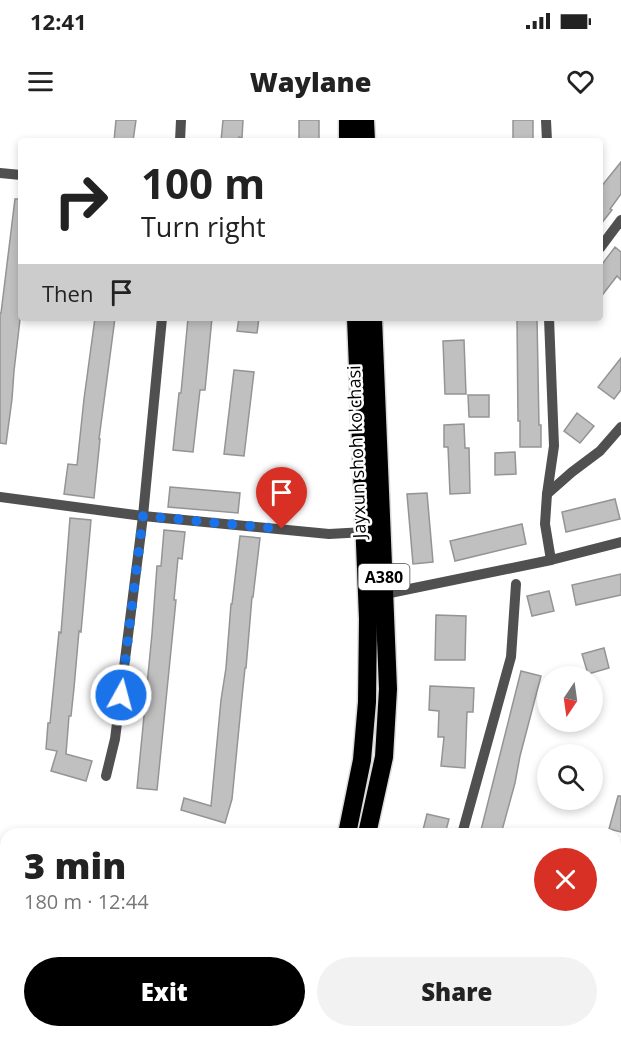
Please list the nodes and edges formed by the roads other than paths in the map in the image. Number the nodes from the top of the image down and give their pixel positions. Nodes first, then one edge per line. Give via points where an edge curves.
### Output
1 (182, 120) edge
2 (348, 120) edge
3 (365, 120) edge
4 (547, 121) edge
5 (180, 138) edge
6 (348, 138) edge
7 (366, 138) edge
8 (547, 138) edge
9 (0, 173) edge
10 (18, 175) edge
11 (621, 220) edge
12 (603, 244) edge
13 (162, 321) edge
14 (356, 321) edge
15 (373, 321) edge
16 (549, 321) edge
17 (621, 427) edge
18 (547, 494) junction
19 (0, 497) edge
20 (143, 516) junction
21 (365, 532) junction
22 (621, 542) edge
23 (551, 560) junction
24 (516, 584) dead end
25 (384, 594) junction
26 (106, 776) dead end
27 (349, 828) edge
28 (368, 828) edge
29 (464, 828) edge

1 - 5 street
2 - 6 highway
3 - 7 highway
4 - 8 street
9 - 10 street
11 - 12 street
13 - 20 street
14 - 21 highway, Jayxun shoh ko'chasi / A380
15 - 25 highway, Jayxun shoh ko'chasi / A380
16 - 18 street via 554,446
17 - 18 street via 600,452
18 - 23 street via 545,524
19 - 20 street
20 - 21 street via 329,534
20 - 26 street via 115,740
21 - 27 highway, Jayxun shoh ko'chasi / A380 via 367,702 362,760
22 - 23 street
23 - 25 street
24 - 29 street via 511,657
25 - 28 highway, Jayxun shoh ko'chasi / A380 via 388,689 384,758

